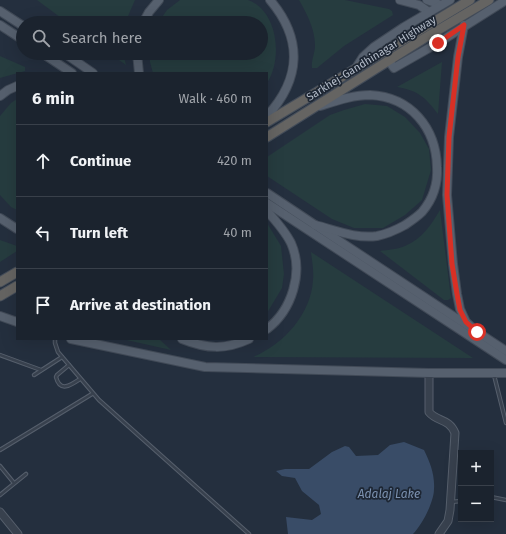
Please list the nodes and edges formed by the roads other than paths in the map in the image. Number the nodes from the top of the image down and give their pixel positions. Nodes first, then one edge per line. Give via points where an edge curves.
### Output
1 (159, 0) edge
2 (270, 0) edge
3 (400, 0) edge
4 (427, 0) edge
5 (450, 0) edge
6 (489, 0) edge
7 (506, 0) edge
8 (468, 1) edge
9 (419, 5) junction
10 (441, 5) junction
11 (0, 11) edge
12 (429, 12) junction
13 (147, 16) edge
14 (16, 21) edge
15 (0, 25) edge
16 (464, 25) junction
17 (16, 35) edge
18 (52, 60) edge
19 (74, 60) edge
20 (137, 60) edge
21 (389, 61) junction
22 (356, 68) junction
23 (70, 72) edge
24 (92, 72) edge
25 (139, 72) edge
26 (16, 86) edge
27 (0, 96) edge
28 (312, 109) junction
29 (268, 115) edge
30 (268, 121) edge
31 (268, 136) edge
32 (268, 194) edge
33 (268, 205) edge
34 (268, 212) edge
35 (0, 218) edge
36 (315, 226) junction
37 (16, 228) edge
38 (16, 273) edge
39 (0, 282) edge
40 (16, 287) edge
41 (0, 296) edge
42 (0, 316) edge
43 (16, 322) edge
44 (268, 327) edge
45 (477, 332) junction
46 (55, 340) edge
47 (76, 340) edge
48 (184, 340) edge
49 (246, 340) edge
50 (506, 351) edge
51 (0, 355) edge
52 (62, 357) junction
53 (506, 360) edge
54 (69, 366) junction
55 (41, 370) junction
56 (429, 373) junction
57 (493, 373) junction
58 (506, 373) edge
59 (34, 375) dead end
60 (80, 379) junction
61 (92, 394) junction
62 (506, 423) edge
63 (0, 450) edge
64 (0, 466) edge
65 (26, 474) dead end
66 (14, 483) junction
67 (0, 495) edge
68 (494, 498) edge
69 (506, 500) edge
70 (458, 501) edge
71 (451, 502) junction
72 (0, 512) edge
73 (18, 534) edge
74 (249, 534) edge
75 (439, 534) edge

1 - 13 main road
2 - 29 main road via 281,13 289,30 294,56 287,87 279,103
3 - 9 main road
4 - 9 street
4 - 10 main road
5 - 10 main road
6 - 21 highway, Sarkhej-Gandhinagar Highway
7 - 16 main road
8 - 22 highway, Sarkhej-Gandhinagar Highway
9 - 12 main road
10 - 12 main road
11 - 14 main road
12 - 22 main road via 374,47
15 - 17 main road
16 - 21 main road via 394,68
16 - 45 main road via 449,137 447,195 452,264 460,310 466,322
18 - 23 main road
19 - 24 main road
20 - 25 main road
21 - 28 highway, Sarkhej-Gandhinagar Highway
22 - 30 highway, Sarkhej-Gandhinagar Highway
26 - 27 main road
28 - 31 highway, Sarkhej-Gandhinagar Highway
28 - 36 main road via 362,95 395,100 414,112 430,132 437,164 432,198 421,213 399,228 366,237
32 - 36 main road
33 - 53 main road
34 - 44 main road via 281,226 291,243 296,271 289,303 281,316
35 - 37 main road
36 - 45 main road
38 - 39 highway
40 - 41 highway
42 - 43 main road
45 - 50 main road
46 - 52 lane via 56,348
47 - 56 main road via 205,367
48 - 49 main road via 211,347 228,346
51 - 55 lane
52 - 54 lane
52 - 55 lane
54 - 60 lane
54 - 60 lane via 56,377 61,386 66,387
55 - 59 lane
56 - 57 main road
56 - 71 street via 429,412 450,424 455,433
57 - 58 main road
57 - 62 lane
60 - 61 lane
61 - 63 lane
61 - 74 lane
64 - 66 lane
65 - 66 lane
66 - 67 lane
68 - 69 lane
70 - 71 lane
71 - 75 street via 448,521
72 - 73 street

